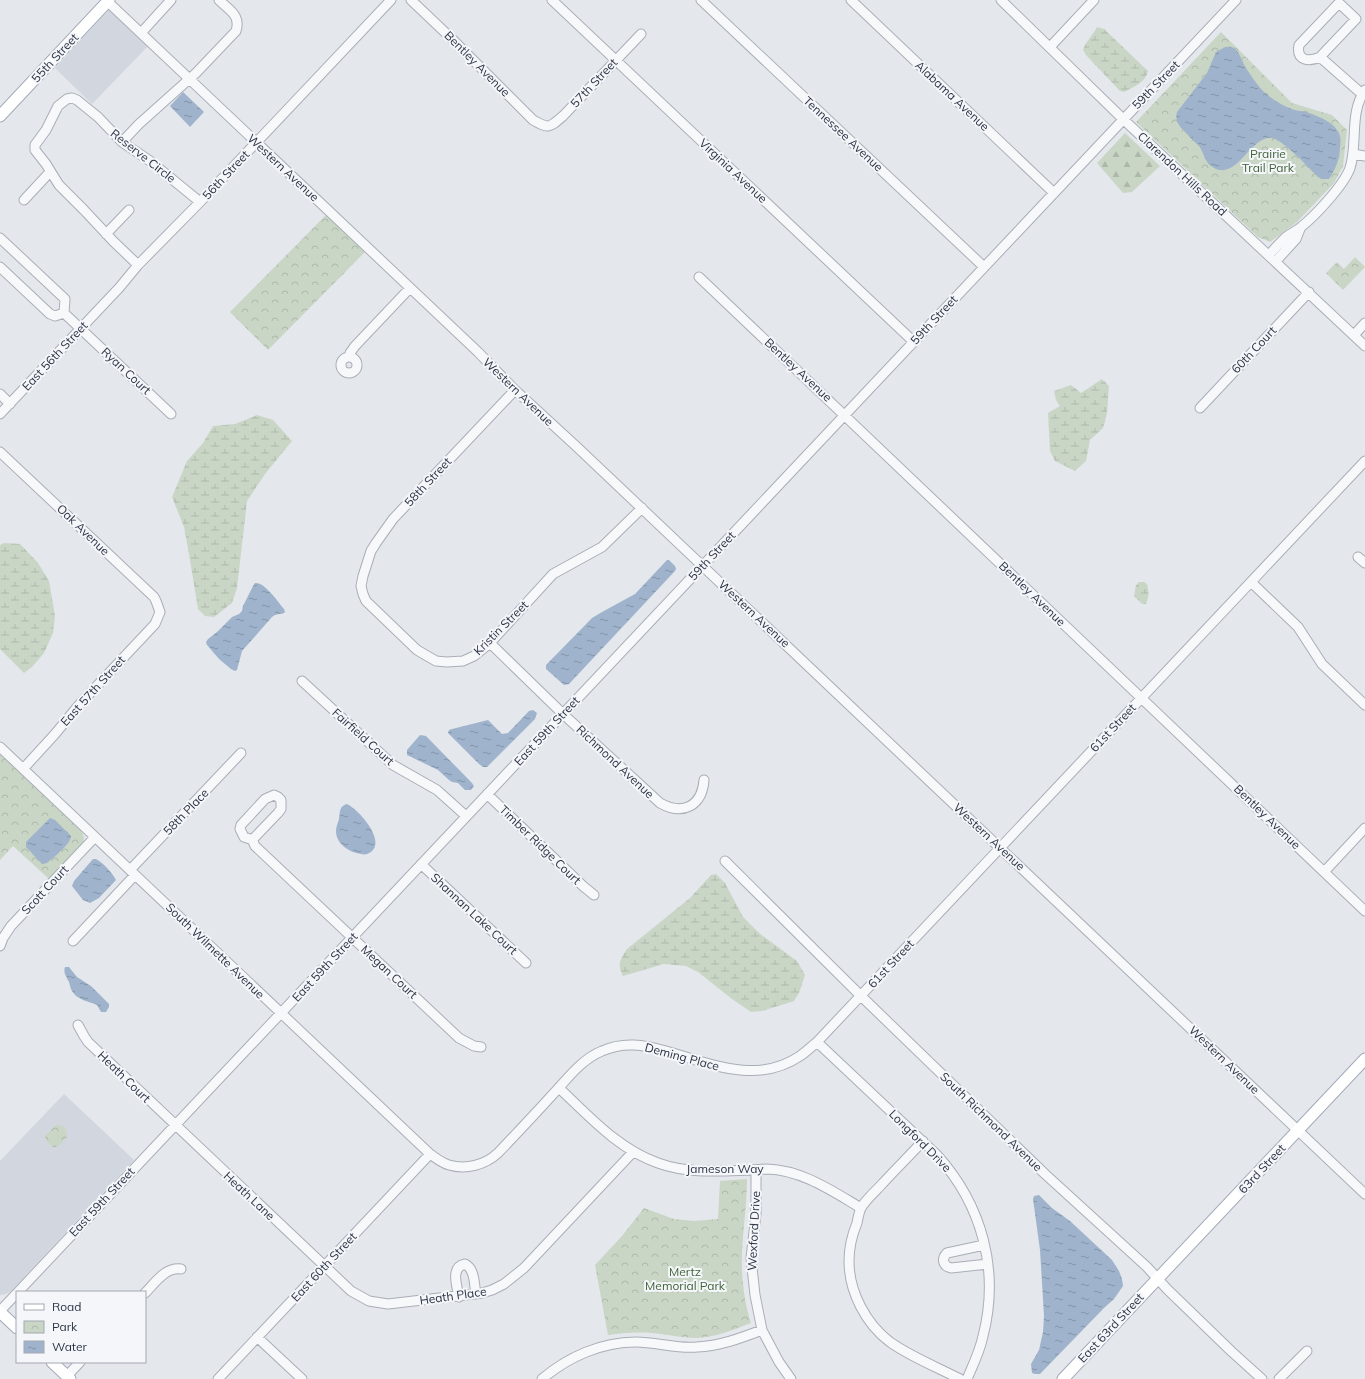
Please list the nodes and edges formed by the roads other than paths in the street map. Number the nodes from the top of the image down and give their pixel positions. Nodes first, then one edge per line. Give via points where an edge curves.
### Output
1 (171, 0) edge
2 (219, 0) edge
3 (391, 0) edge
4 (411, 0) edge
5 (552, 0) edge
6 (702, 0) edge
7 (851, 0) edge
8 (1000, 0) edge
9 (1094, 0) edge
10 (1236, 0) edge
11 (108, 1) edge
12 (141, 33) junction
13 (641, 34) dead end
14 (1050, 47) junction
15 (1320, 57) junction
16 (616, 60) junction
17 (188, 78) junction
18 (1364, 92) edge
19 (0, 116) edge
20 (1123, 119) junction
21 (545, 126) joint
22 (122, 142) junction
23 (256, 143) junction
24 (1353, 154) junction
25 (1365, 156) edge
26 (50, 172) junction
27 (1054, 193) junction
28 (24, 200) dead end
29 (200, 202) junction
30 (129, 210) dead end
31 (1300, 229) junction
32 (106, 234) junction
33 (0, 238) edge
34 (1269, 255) junction
35 (1276, 261) junction
36 (138, 265) junction
37 (0, 267) edge
38 (984, 267) junction
39 (699, 277) dead end
40 (410, 288) junction
41 (1308, 292) junction
42 (110, 298) joint
43 (64, 313) junction
44 (1365, 322) edge
45 (80, 329) junction
46 (1354, 335) junction
47 (914, 342) junction
48 (1365, 346) edge
49 (349, 357) dead end
50 (515, 390) junction
51 (0, 394) edge
52 (10, 404) junction
53 (1200, 408) dead end
54 (0, 414) edge
55 (171, 414) dead end
56 (845, 415) junction
57 (0, 452) edge
58 (1365, 461) edge
59 (642, 508) junction
60 (703, 566) junction
61 (1251, 582) junction
62 (362, 586) joint
63 (160, 612) joint
64 (632, 641) joint
65 (490, 643) junction
66 (302, 681) dead end
67 (1141, 698) junction
68 (1365, 705) edge
69 (563, 714) junction
70 (0, 747) edge
71 (241, 753) dead end
72 (23, 769) junction
73 (704, 780) dead end
74 (487, 794) junction
75 (466, 816) junction
76 (1365, 828) edge
77 (95, 837) junction
78 (252, 838) junction
79 (1000, 848) junction
80 (725, 861) dead end
81 (421, 864) junction
82 (1324, 872) junction
83 (133, 873) junction
84 (594, 895) dead end
85 (1365, 911) edge
86 (352, 937) junction
87 (73, 940) dead end
88 (0, 946) edge
89 (526, 963) dead end
90 (861, 996) junction
91 (281, 1013) junction
92 (78, 1025) dead end
93 (817, 1042) junction
94 (481, 1047) dead end
95 (1365, 1059) edge
96 (559, 1088) junction
97 (175, 1125) junction
98 (1298, 1130) junction
99 (923, 1141) junction
100 (633, 1152) junction
101 (430, 1154) junction
102 (756, 1170) junction
103 (1365, 1194) edge
104 (861, 1208) junction
105 (984, 1245) junction
106 (988, 1264) junction
107 (324, 1266) junction
108 (181, 1268) dead end
109 (1158, 1278) junction
110 (18, 1291) edge
111 (146, 1292) edge
112 (16, 1293) edge
113 (476, 1294) junction
114 (459, 1296) junction
115 (0, 1311) edge
116 (16, 1327) edge
117 (762, 1330) junction
118 (257, 1337) junction
119 (1307, 1351) dead end
120 (53, 1363) edge
121 (79, 1363) edge
122 (68, 1377) edge
123 (218, 1379) edge
124 (302, 1379) edge
125 (542, 1379) edge
126 (791, 1379) edge
127 (960, 1379) edge
128 (967, 1379) edge
129 (1063, 1379) edge
130 (1262, 1379) edge
131 (1279, 1379) edge

1 - 12 street
2 - 17 street via 235,15 238,25 236,31 196,73
3 - 23 street, 56th Street
4 - 21 street, Bentley Avenue via 532,120
5 - 16 street, Virginia Avenue
6 - 38 street, Tennessee Avenue
7 - 27 street, Alabama Avenue
8 - 14 street, Clarendon Hills Road
9 - 14 street
10 - 20 street, 59th Street
11 - 12 street, Western Avenue
11 - 19 main road, 55th Street
12 - 17 street, Western Avenue
13 - 16 street, 57th Street
14 - 20 street, Clarendon Hills Road
15 - 15 street via 1308,60 1303,58 1298,50 1299,45 1339,4 1356,19
15 - 18 street
16 - 21 street, 57th Street via 563,116 555,123
16 - 47 street, Virginia Avenue
17 - 22 street
17 - 23 street, Western Avenue
18 - 24 street via 1356,116
20 - 27 street, 59th Street
20 - 34 street, Clarendon Hills Road
22 - 26 street, Reserve Circle via 86,106 72,98 67,99 58,106 35,145 37,154
22 - 29 street, Reserve Circle via 150,161
23 - 29 street, 56th Street
23 - 40 street, Western Avenue
24 - 25 street
24 - 31 street via 1348,174 1341,185
26 - 28 street
26 - 32 street, Reserve Circle via 59,185
27 - 38 street, 59th Street
29 - 36 street, 56th Street
30 - 32 street
31 - 34 street via 1287,236
31 - 35 street via 1296,239
32 - 36 street, Reserve Circle
33 - 43 street via 65,299
34 - 35 street, Clarendon Hills Road
35 - 41 street, Clarendon Hills Road
36 - 42 street, 56th Street
37 - 43 street via 50,314 55,316
38 - 47 street, 59th Street
39 - 56 street, Bentley Avenue
40 - 49 street via 355,346
40 - 50 street, Western Avenue
41 - 46 street, Clarendon Hills Road
41 - 53 street, 60th Court
42 - 45 street, East 56th Street
43 - 45 street, Ryan Court
44 - 46 street
45 - 52 street, East 56th Street
45 - 55 street, Ryan Court
46 - 48 street, Clarendon Hills Road
47 - 56 street, 59th Street
50 - 59 street, Western Avenue
50 - 62 street, 58th Street via 385,529 371,551
51 - 52 street
52 - 54 street, East 56th Street
56 - 60 street, 59th Street
56 - 67 street, Bentley Avenue
57 - 63 street, Oak Avenue via 154,598
58 - 61 street, 61st Street
59 - 60 street, Western Avenue
59 - 65 street, Kristin Street via 602,547 553,574
60 - 64 street, 59th Street
60 - 79 street, Western Avenue
61 - 67 street, 61st Street
61 - 68 street via 1298,627 1322,664
62 - 65 street, Kristin Street via 366,601 417,650 436,661 463,661
63 - 72 street, East 57th Street via 155,624
64 - 69 street, East 59th Street
65 - 69 street, Richmond Avenue
66 - 75 street, Fairfield Court via 393,765 437,790
67 - 79 street, 61st Street
67 - 82 street, Bentley Avenue
69 - 73 street, Richmond Avenue via 668,808 682,809 695,804 704,789
69 - 74 street, East 59th Street
70 - 72 street, South Wilmette Avenue
71 - 83 street, 58th Place
72 - 77 street, South Wilmette Avenue
74 - 75 street, East 59th Street
74 - 84 street, Timber Ridge Court
75 - 81 street, East 59th Street
76 - 82 street
77 - 83 street, South Wilmette Avenue
77 - 88 street, Scott Court via 11,926
78 - 78 street, Megan Court via 281,809 281,800 278,797 274,795 265,799 241,825 244,837
78 - 86 street, Megan Court via 255,846
79 - 90 street, 61st Street
79 - 98 street, Western Avenue
80 - 90 street, South Richmond Avenue
81 - 86 street, East 59th Street
81 - 89 street, Shannan Lake Court
82 - 85 street, Bentley Avenue
83 - 87 street, 58th Place
83 - 91 street, South Wilmette Avenue
86 - 91 street, East 59th Street
86 - 94 street, Megan Court via 459,1038
90 - 93 street, Deming Place
90 - 109 street, South Richmond Avenue via 1045,1174
91 - 97 street, East 59th Street
91 - 101 street, South Wilmette Avenue
92 - 97 street, Heath Court via 88,1042
93 - 96 street, Deming Place via 784,1064 747,1072 647,1046 615,1046 590,1057
93 - 99 street, Longford Drive
95 - 98 main road, 63rd Street
96 - 100 street, Jameson Way via 616,1141
96 - 101 street, Deming Place via 489,1160 463,1168 448,1165
97 - 107 street, Heath Lane
97 - 110 street, East 59th Street
98 - 103 street, Western Avenue
98 - 109 main road, 63rd Street
99 - 104 street
99 - 105 street, Longford Drive via 944,1163 965,1193
100 - 102 street, Jameson Way via 683,1170
100 - 113 street, Heath Place via 524,1268 504,1284
101 - 107 street, East 60th Street
102 - 104 street, Jameson Way via 779,1170 803,1177
102 - 117 street, Wexford Drive via 756,1214 751,1258
104 - 127 street via 853,1233 849,1262 854,1289 862,1310 872,1325 890,1342
105 - 106 street, Longford Drive
105 - 106 street via 948,1253 944,1257 944,1262 951,1268
106 - 128 street, Longford Drive via 990,1283 987,1319 980,1348
107 - 114 street, Heath Place via 358,1296 381,1304
107 - 118 street, East 60th Street
108 - 111 street via 168,1271
109 - 129 main road, East 63rd Street
109 - 130 street, South Richmond Avenue
112 - 115 street, East 59th Street
113 - 114 street, Heath Place
113 - 114 street via 472,1270 465,1264 456,1270
115 - 116 main road
117 - 125 street via 714,1346 696,1348 636,1342 612,1345 582,1353
117 - 126 street, Wexford Drive
118 - 123 street, East 60th Street
118 - 124 street
119 - 131 street
120 - 122 main road
121 - 122 street

